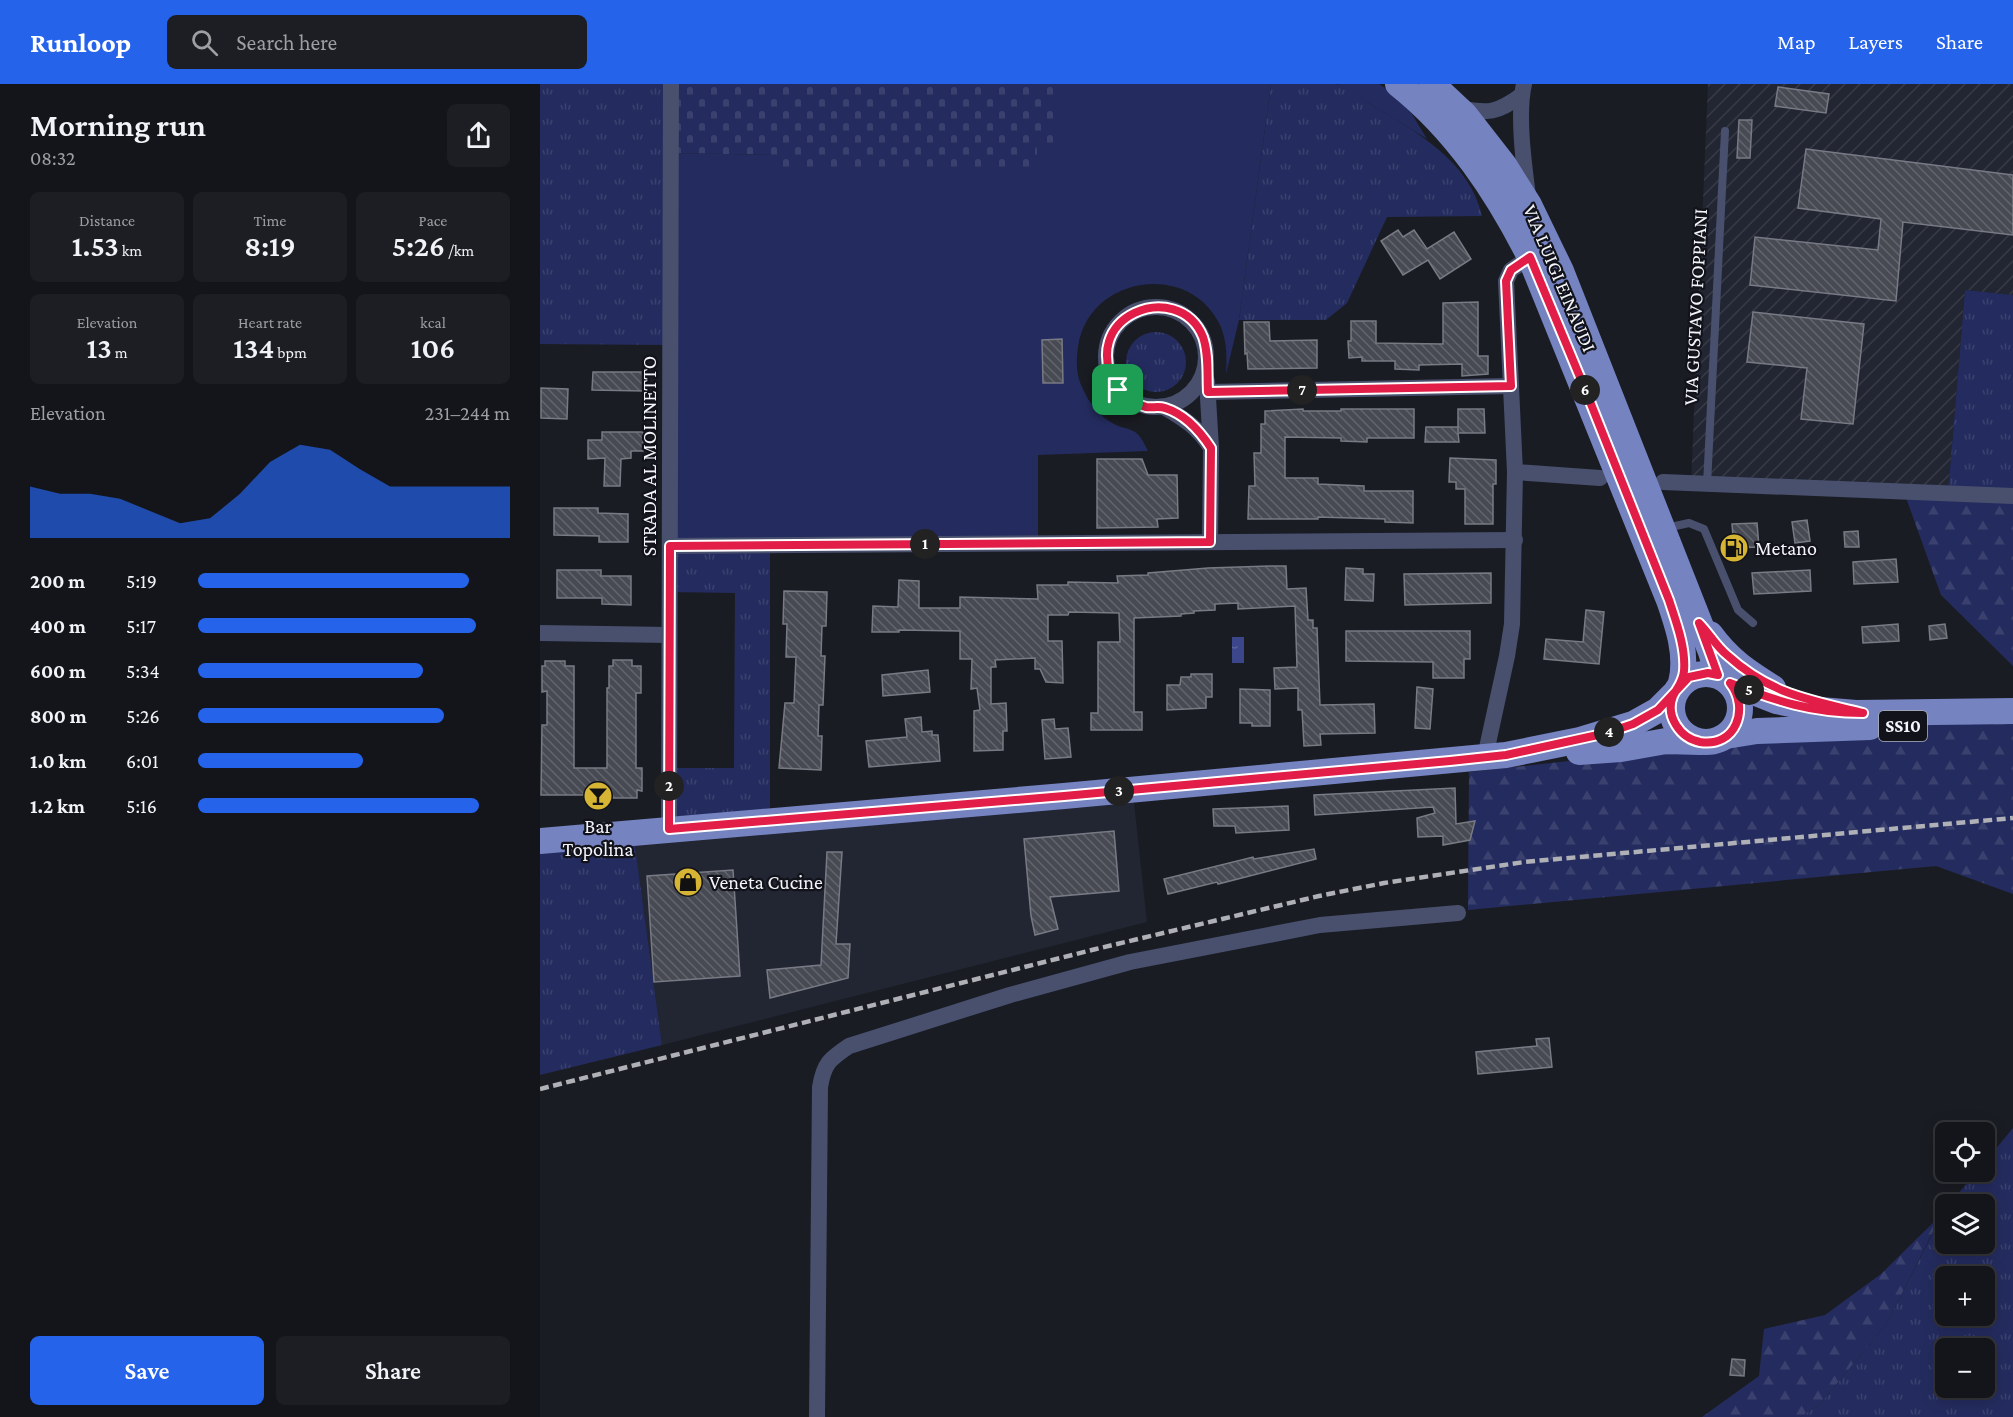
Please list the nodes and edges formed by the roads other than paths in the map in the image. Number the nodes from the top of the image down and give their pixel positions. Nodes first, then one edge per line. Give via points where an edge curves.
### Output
1 (671, 84) edge
2 (1398, 84) edge
3 (1432, 84) edge
4 (1523, 89) edge
5 (1459, 108) junction
6 (1725, 131) dead end
7 (1529, 205) junction
8 (1530, 257) junction
9 (1206, 368) junction
10 (1511, 386) junction
11 (1208, 392) junction
12 (1164, 407) junction
13 (1211, 448) junction
14 (1515, 472) junction
15 (1600, 478) dead end
16 (1663, 482) dead end
17 (1707, 485) junction
18 (2013, 496) edge
19 (1662, 528) junction
20 (1515, 540) junction
21 (1210, 542) junction
22 (670, 546) junction
23 (1753, 622) dead end
24 (1699, 623) junction
25 (540, 633) edge
26 (669, 635) junction
27 (1724, 679) junction
28 (1677, 690) junction
29 (2013, 711) edge
30 (1863, 713) junction
31 (2013, 721) edge
32 (1726, 735) junction
33 (1700, 742) junction
34 (1496, 756) junction
35 (669, 829) junction
36 (540, 841) edge
37 (1458, 913) dead end
38 (817, 1417) edge

1 - 22 street, STRADA AL MOLINETTO
2 - 8 main road, VIA LUIGI EINAUDI via 1419,100 1473,160
3 - 5 main road, VIA LUIGI EINAUDI
4 - 5 street via 1504,108 1478,112
4 - 7 street
5 - 7 main road, VIA LUIGI EINAUDI via 1504,165
6 - 17 lane, VIA GUSTAVO FOPPIANI
7 - 19 main road, VIA LUIGI EINAUDI via 1562,271
8 - 10 street via 1511,270 1506,281
8 - 28 main road, VIA LUIGI EINAUDI via 1669,600 1680,633 1684,672
9 - 11 street
9 - 12 street via 1191,394
9 - 12 street via 1207,351 1202,335 1178,311 1144,308 1122,321 1108,342 1109,375 1131,401 1147,407
10 - 11 street
10 - 14 street
11 - 13 street
12 - 13 street via 1186,419
13 - 21 street
14 - 15 street
14 - 20 street
16 - 17 street
17 - 18 street
19 - 23 lane via 1689,523 1704,529 1738,610
19 - 24 main road, VIA LUIGI EINAUDI
20 - 21 street
20 - 34 street via 1512,624
21 - 22 street
22 - 26 street, STRADA AL MOLINETTO
24 - 27 main road, VIA LUIGI EINAUDI
24 - 30 main road via 1725,654 1776,690
25 - 26 street
26 - 35 street, STRADA AL MOLINETTO
27 - 28 main road, SS10 via 1698,674 1689,677
27 - 30 main road, SS10 via 1776,701
27 - 32 main road via 1736,691 1741,710
28 - 33 main road via 1671,710 1676,724 1686,736
28 - 34 main road, SS10 via 1658,710 1633,724 1580,740
29 - 30 main road, SS10
31 - 32 main road, SS10
32 - 33 main road, SS10
33 - 34 main road, SS10 via 1666,741 1611,750
34 - 35 main road, SS10
35 - 36 main road, SS10
37 - 38 street via 1320,925 1130,962 849,1046 829,1060 820,1087

